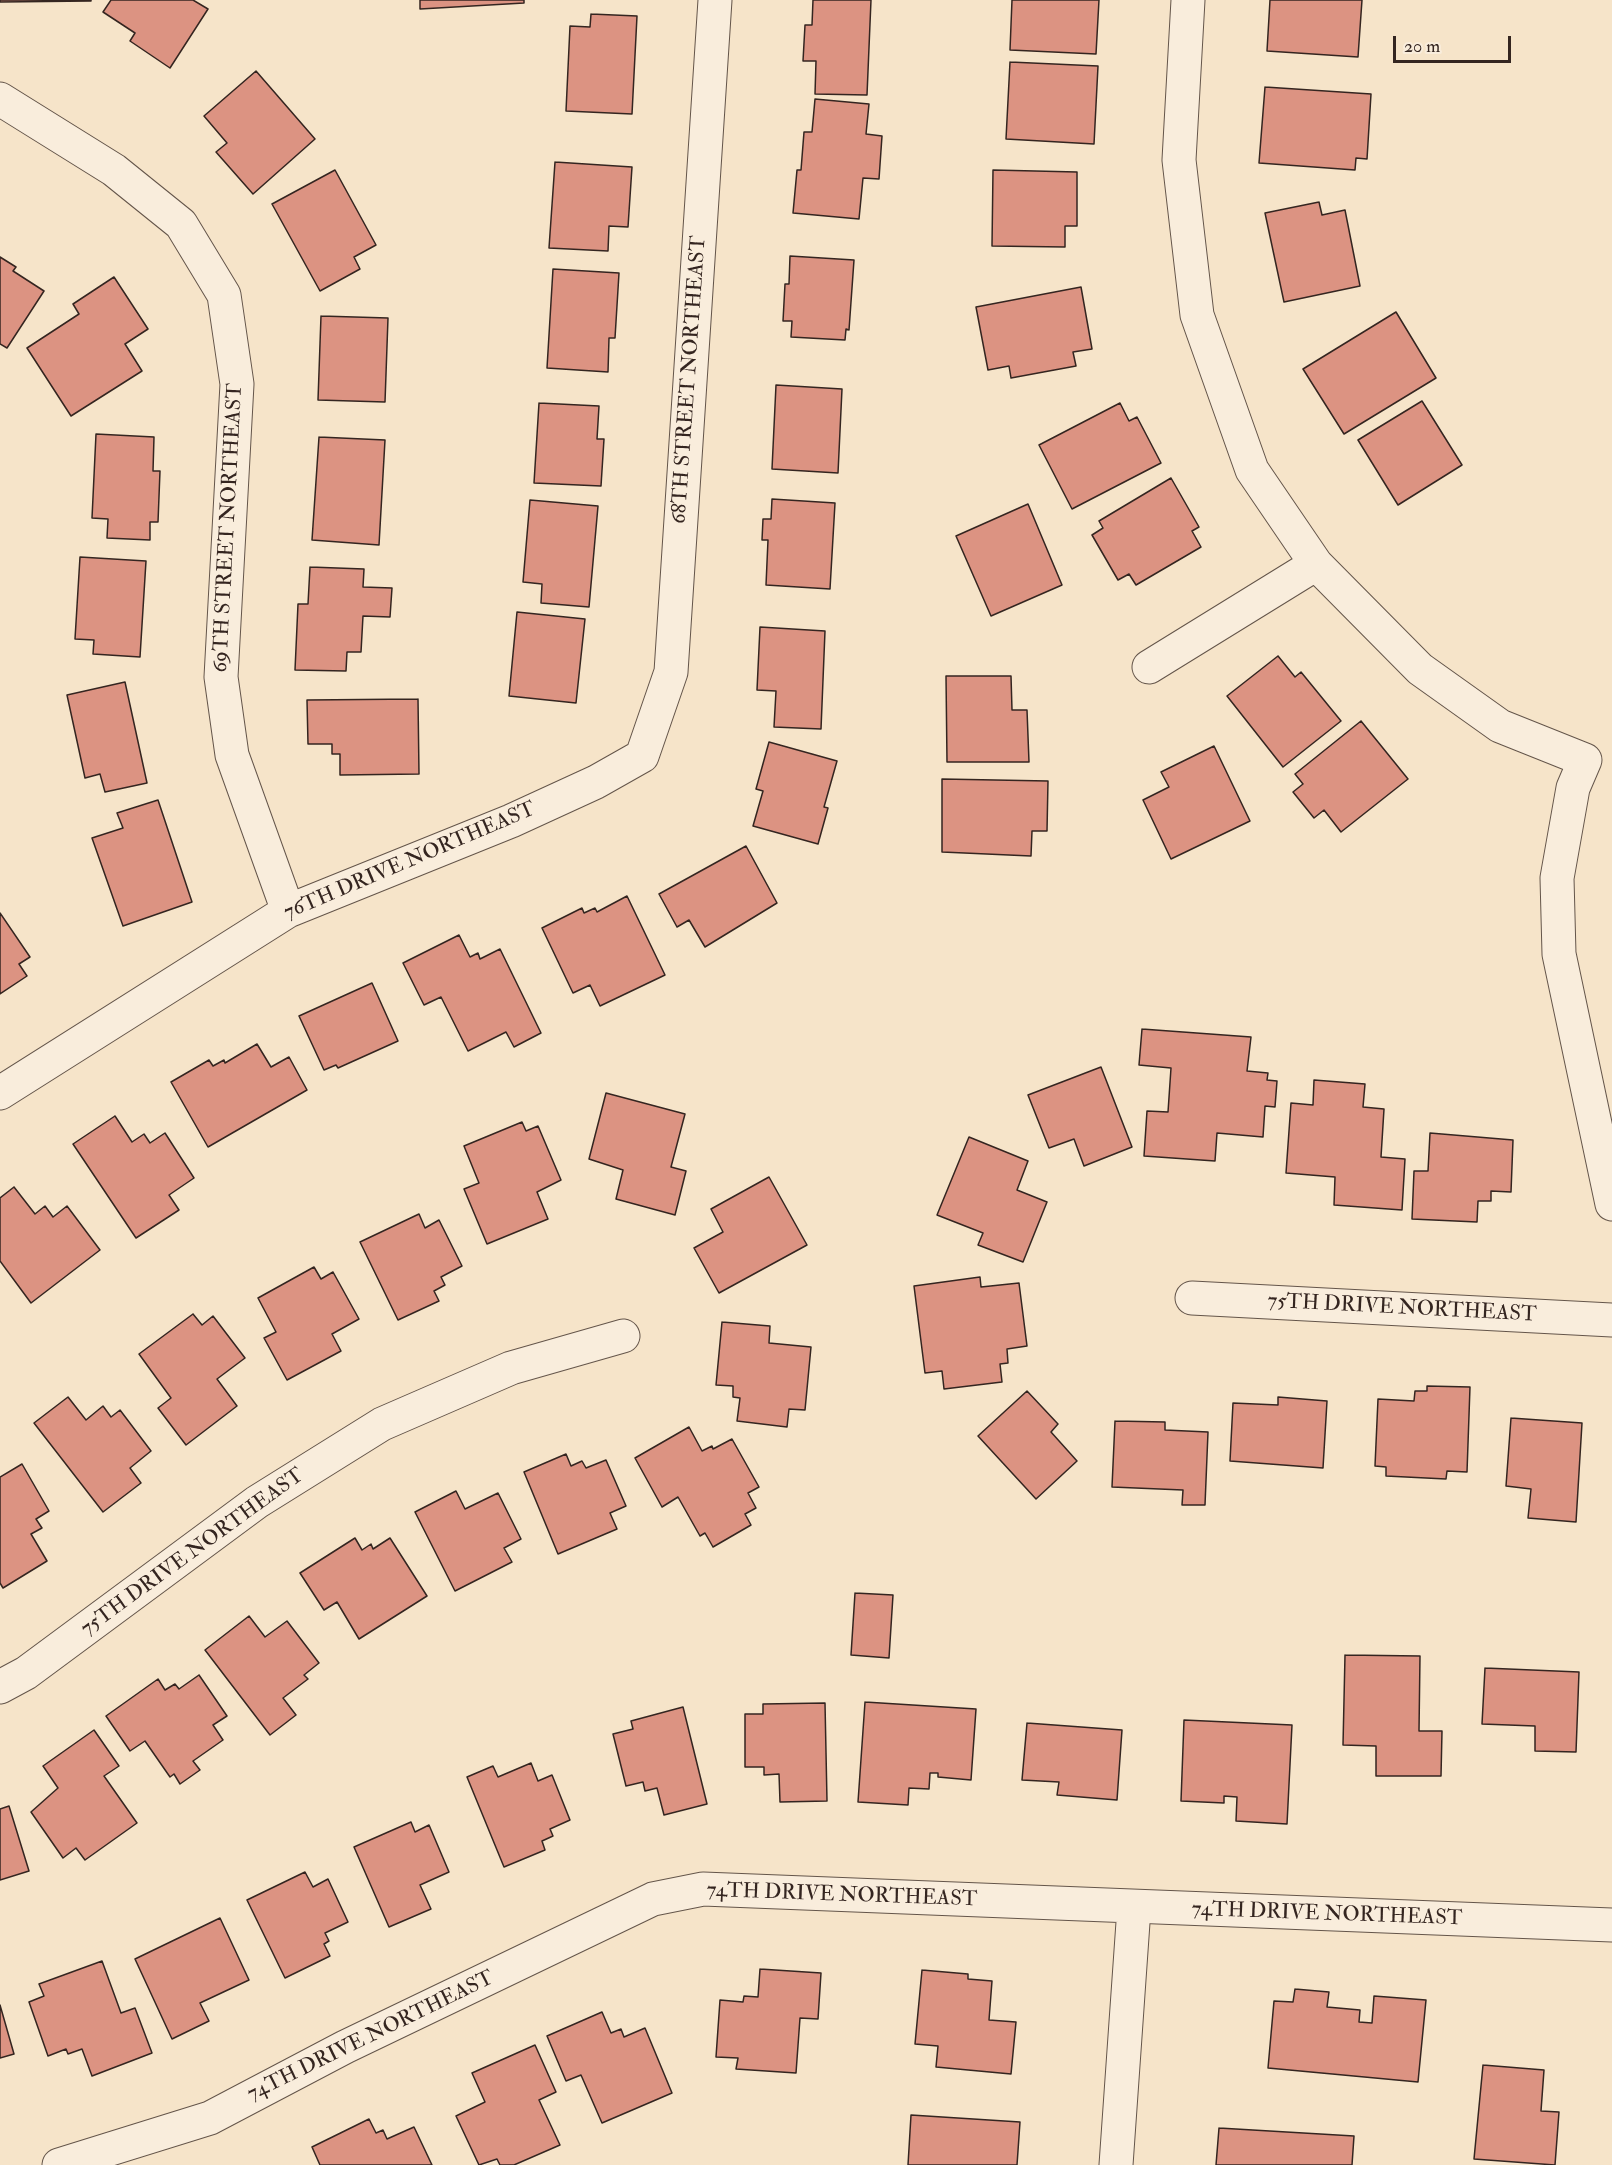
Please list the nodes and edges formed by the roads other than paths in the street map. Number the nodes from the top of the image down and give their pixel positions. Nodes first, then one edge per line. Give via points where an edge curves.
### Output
1 (715, 0) edge
2 (1188, 0) edge
3 (0, 99) edge
4 (1316, 564) junction
5 (1149, 667) dead end
6 (642, 756) joint
7 (1598, 764) edge
8 (288, 911) junction
9 (0, 1093) edge
10 (1612, 1204) edge
11 (1192, 1298) dead end
12 (1612, 1320) edge
13 (623, 1335) dead end
14 (0, 1687) edge
15 (1134, 1908) junction
16 (1612, 1925) edge
17 (58, 2165) edge
18 (1116, 2165) edge

1 - 6 street, 68TH STREET NORTHEAST via 671,672
2 - 4 street via 1179,160 1197,315 1252,470
3 - 8 street, 69TH STREET NORTHEAST via 114,170 181,224 224,295 237,384 221,677 232,755
4 - 5 street
4 - 7 street via 1420,669 1500,726
6 - 8 street, 76TH DRIVE NORTHEAST via 511,821
7 - 10 street via 1573,788 1557,878 1559,954
8 - 9 street, 76TH DRIVE NORTHEAST
11 - 12 street, 75TH DRIVE NORTHEAST
13 - 14 street, 75TH DRIVE NORTHEAST via 511,1368 382,1424 257,1502 26,1673
15 - 16 street, 74TH DRIVE NORTHEAST
15 - 17 street, 74TH DRIVE NORTHEAST via 703,1889 653,1899 345,2047 210,2118
15 - 18 street

